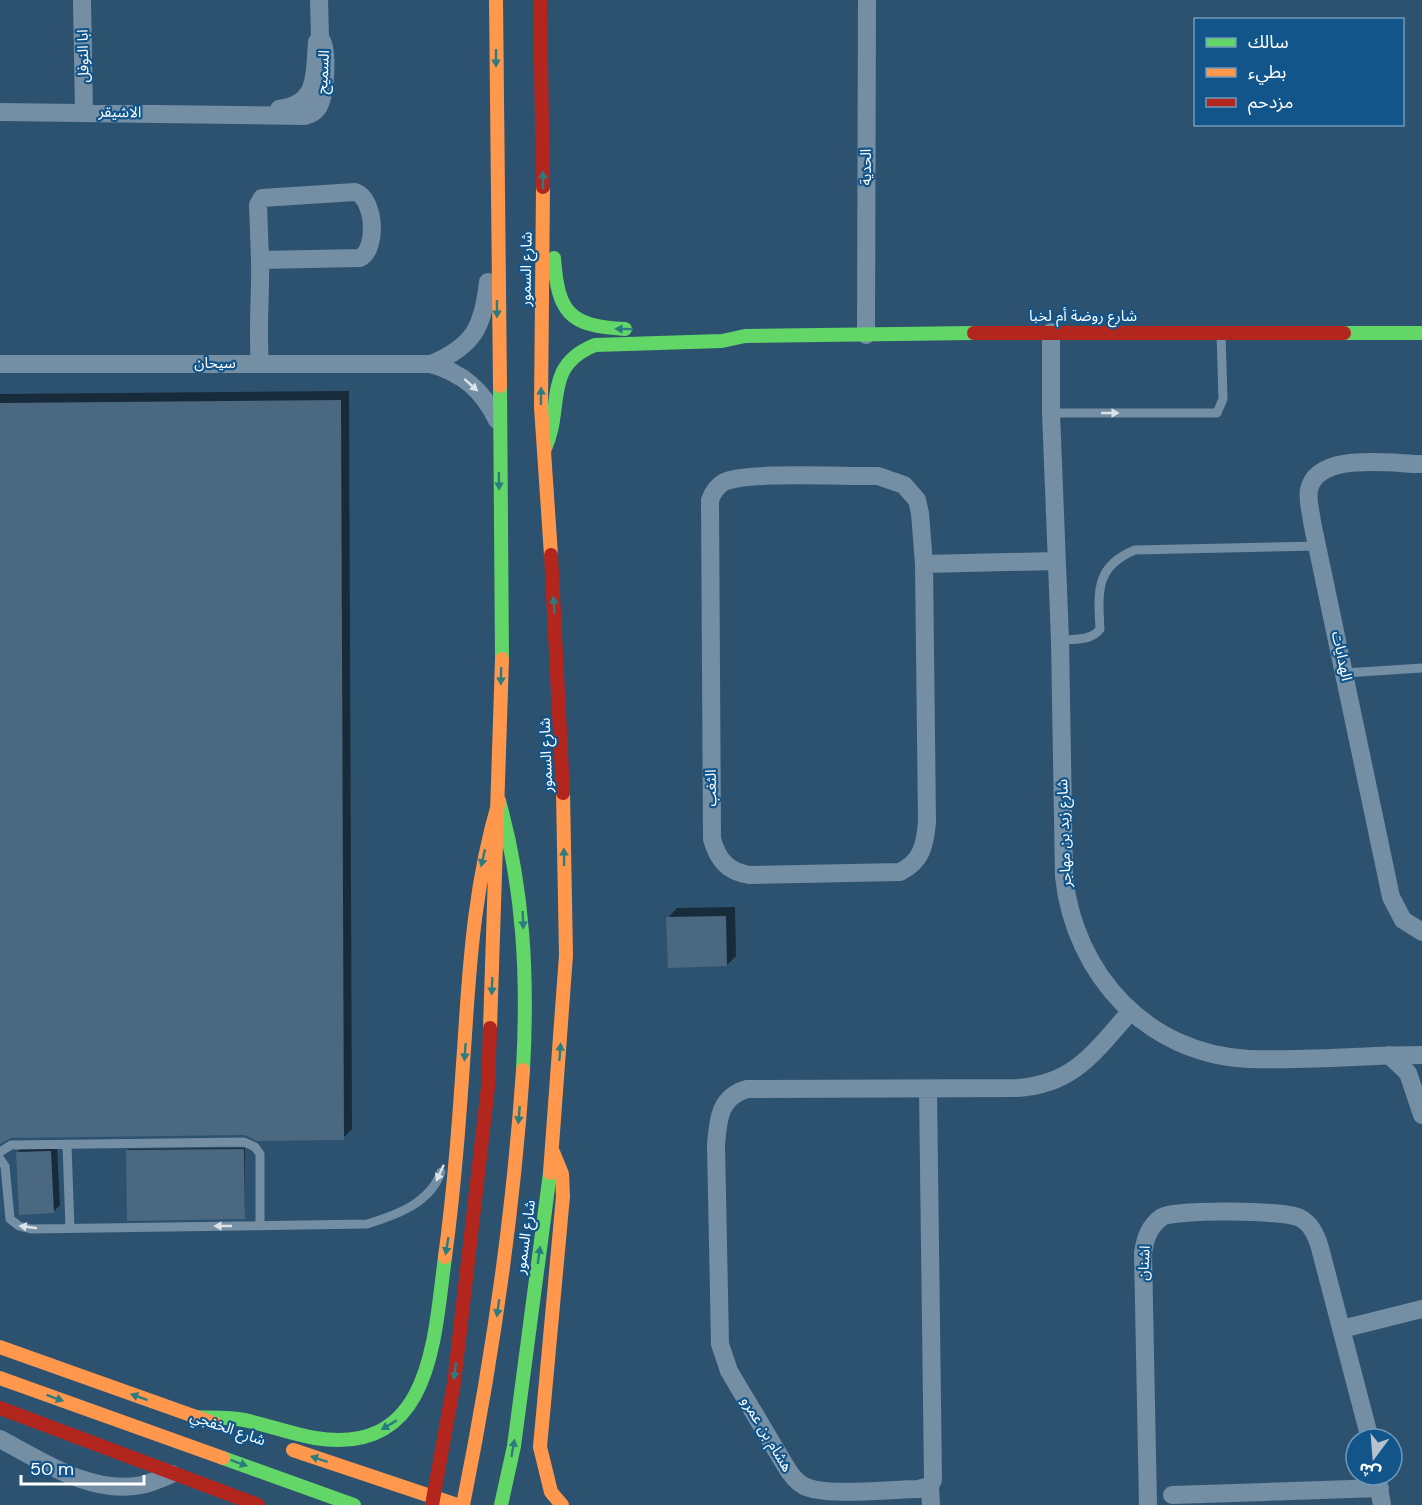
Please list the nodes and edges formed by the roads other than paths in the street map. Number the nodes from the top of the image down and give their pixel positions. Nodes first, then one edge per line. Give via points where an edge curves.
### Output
1 (82, 0) edge
2 (319, 0) edge
3 (496, 0) edge
4 (540, 0) edge
5 (867, 0) edge
6 (0, 112) edge
7 (84, 112) junction
8 (240, 113) joint
9 (497, 187) junction
10 (544, 217) junction
11 (260, 260) junction
12 (1051, 332) junction
13 (1221, 332) junction
14 (1422, 333) edge
15 (866, 335) junction
16 (745, 336) junction
17 (266, 363) junction
18 (0, 364) edge
19 (431, 364) junction
20 (1051, 413) junction
21 (498, 422) junction
22 (543, 454) junction
23 (1422, 464) edge
24 (1319, 546) junction
25 (1056, 561) junction
26 (924, 564) junction
27 (1060, 640) junction
28 (1422, 668) edge
29 (1345, 673) junction
30 (499, 801) junction
31 (1422, 932) edge
32 (1131, 1011) junction
33 (1389, 1055) junction
34 (1422, 1055) edge
35 (928, 1089) junction
36 (1422, 1115) edge
37 (461, 1119) junction
38 (67, 1145) junction
39 (0, 1152) edge
40 (553, 1152) junction
41 (0, 1159) edge
42 (260, 1226) junction
43 (70, 1228) junction
44 (1422, 1309) edge
45 (1342, 1329) junction
46 (0, 1347) edge
47 (0, 1378) edge
48 (0, 1408) edge
49 (194, 1417) junction
50 (1367, 1427) edge
51 (251, 1436) dead end
52 (0, 1439) edge
53 (285, 1447) dead end
54 (173, 1474) junction
55 (930, 1486) junction
56 (1379, 1489) edge
57 (227, 1494) junction
58 (1172, 1495) dead end
59 (1214, 1500) edge
60 (436, 1502) edge
61 (244, 1505) edge
62 (258, 1505) edge
63 (354, 1505) edge
64 (457, 1505) edge
65 (463, 1505) edge
66 (501, 1505) edge
67 (562, 1505) edge
68 (932, 1505) edge
69 (1148, 1505) edge

1 - 7 street, ابا النوفل
2 - 8 street, السميح via 324,85 317,109 296,117
3 -> 9 main road, شارع السمور
10 -> 4 main road, شارع السمور
5 - 15 street, الحدية
6 - 7 street, الاشيقر
7 - 8 street, الاشيقر
9 - 19 street, سيحان via 481,320 464,347
9 -> 21 main road, شارع السمور
16 -> 10 main road, شارع روضة أم لخبا via 723,331 601,328 575,320 558,298 553,239
22 -> 10 main road, شارع السمور
11 - 11 street via 258,205 262,198 356,192 369,203 371,241 366,255
11 - 17 street via 262,310 268,325
12 - 13 main road, شارع روضة أم لخبا
12 - 15 main road, شارع روضة أم لخبا
12 - 20 street, شارع زيد بن مهاجر
13 - 14 main road, شارع روضة أم لخبا
20 -> 13 lane via 1216,412 1223,399
15 - 16 main road, شارع روضة أم لخبا
16 - 22 main road, شارع روضة أم لخبا via 595,345 577,352 559,375 555,429
17 - 18 street, سيحان
17 - 19 street, سيحان
19 -> 21 street, سيحان via 462,376 489,404
20 - 25 street, شارع زيد بن مهاجر
21 -> 30 main road, شارع السمور via 502,660
40 -> 22 main road, شارع السمور via 566,932 562,734
23 - 24 street, الهدايات via 1339,463 1317,474 1308,492
24 - 27 lane via 1135,550 1115,561 1101,582 1098,633 1083,639
24 - 29 street, الهدايات
25 - 26 street
25 - 27 street, شارع زيد بن مهاجر
26 - 26 street, الثغب via 916,500 912,492 896,481 878,476 745,478 723,483 714,490 708,509 712,839 726,867 749,875 890,874 910,868 918,860 927,822
27 - 32 street, شارع زيد بن مهاجر via 1066,896 1076,933 1093,968
28 - 29 lane
29 - 31 street, الهدايات via 1391,897 1403,920
30 -> 37 main road via 488,836 475,908
30 -> 60 main road, شارع السمور via 486,1126
30 -> 65 main road via 514,850 522,901 525,1050 509,1235 487,1385
32 - 33 street, شارع زيد بن مهاجر via 1181,1042 1218,1054 1249,1059
32 - 35 street, هشام بن عمرو via 1076,1070 1050,1083 1018,1088
33 - 34 street, شارع زيد بن مهاجر
33 - 36 street via 1408,1073
35 - 55 street via 934,1471
35 - 55 street, هشام بن عمرو via 738,1091 724,1103 718,1118 716,1145 720,1344 729,1371 791,1476 806,1487 822,1490
37 -> 42 lane via 439,1179 417,1204 367,1224
37 -> 49 main road via 430,1358 418,1391 403,1416 368,1435 328,1442 246,1420
38 - 39 lane via 11,1145
38 - 42 lane via 244,1142 260,1154
38 - 43 lane
66 -> 40 main road, شارع السمور via 513,1446
40 - 67 main road via 562,1174 563,1196 540,1447 551,1492
43 -> 41 lane via 31,1229 19,1227 10,1219 5,1166
42 -> 43 lane
44 - 45 street
45 - 50 street, اشنان
45 - 69 street, اشنان via 1318,1241 1312,1228 1300,1218 1270,1212 1179,1213 1169,1214 1155,1224 1146,1236 1143,1253
49 -> 46 main road, شارع الخفجي
47 -> 63 main road
48 - 54 main road
49 - 51 main road, شارع الخفجي
52 - 54 street via 69,1475 119,1487 141,1485
60 -> 53 main road, شارع الخفجي
54 - 57 main road
55 - 68 street
56 - 59 street
57 - 61 main road
57 - 62 main road
58 - 59 street
60 - 64 main road, شارع الخفجي

